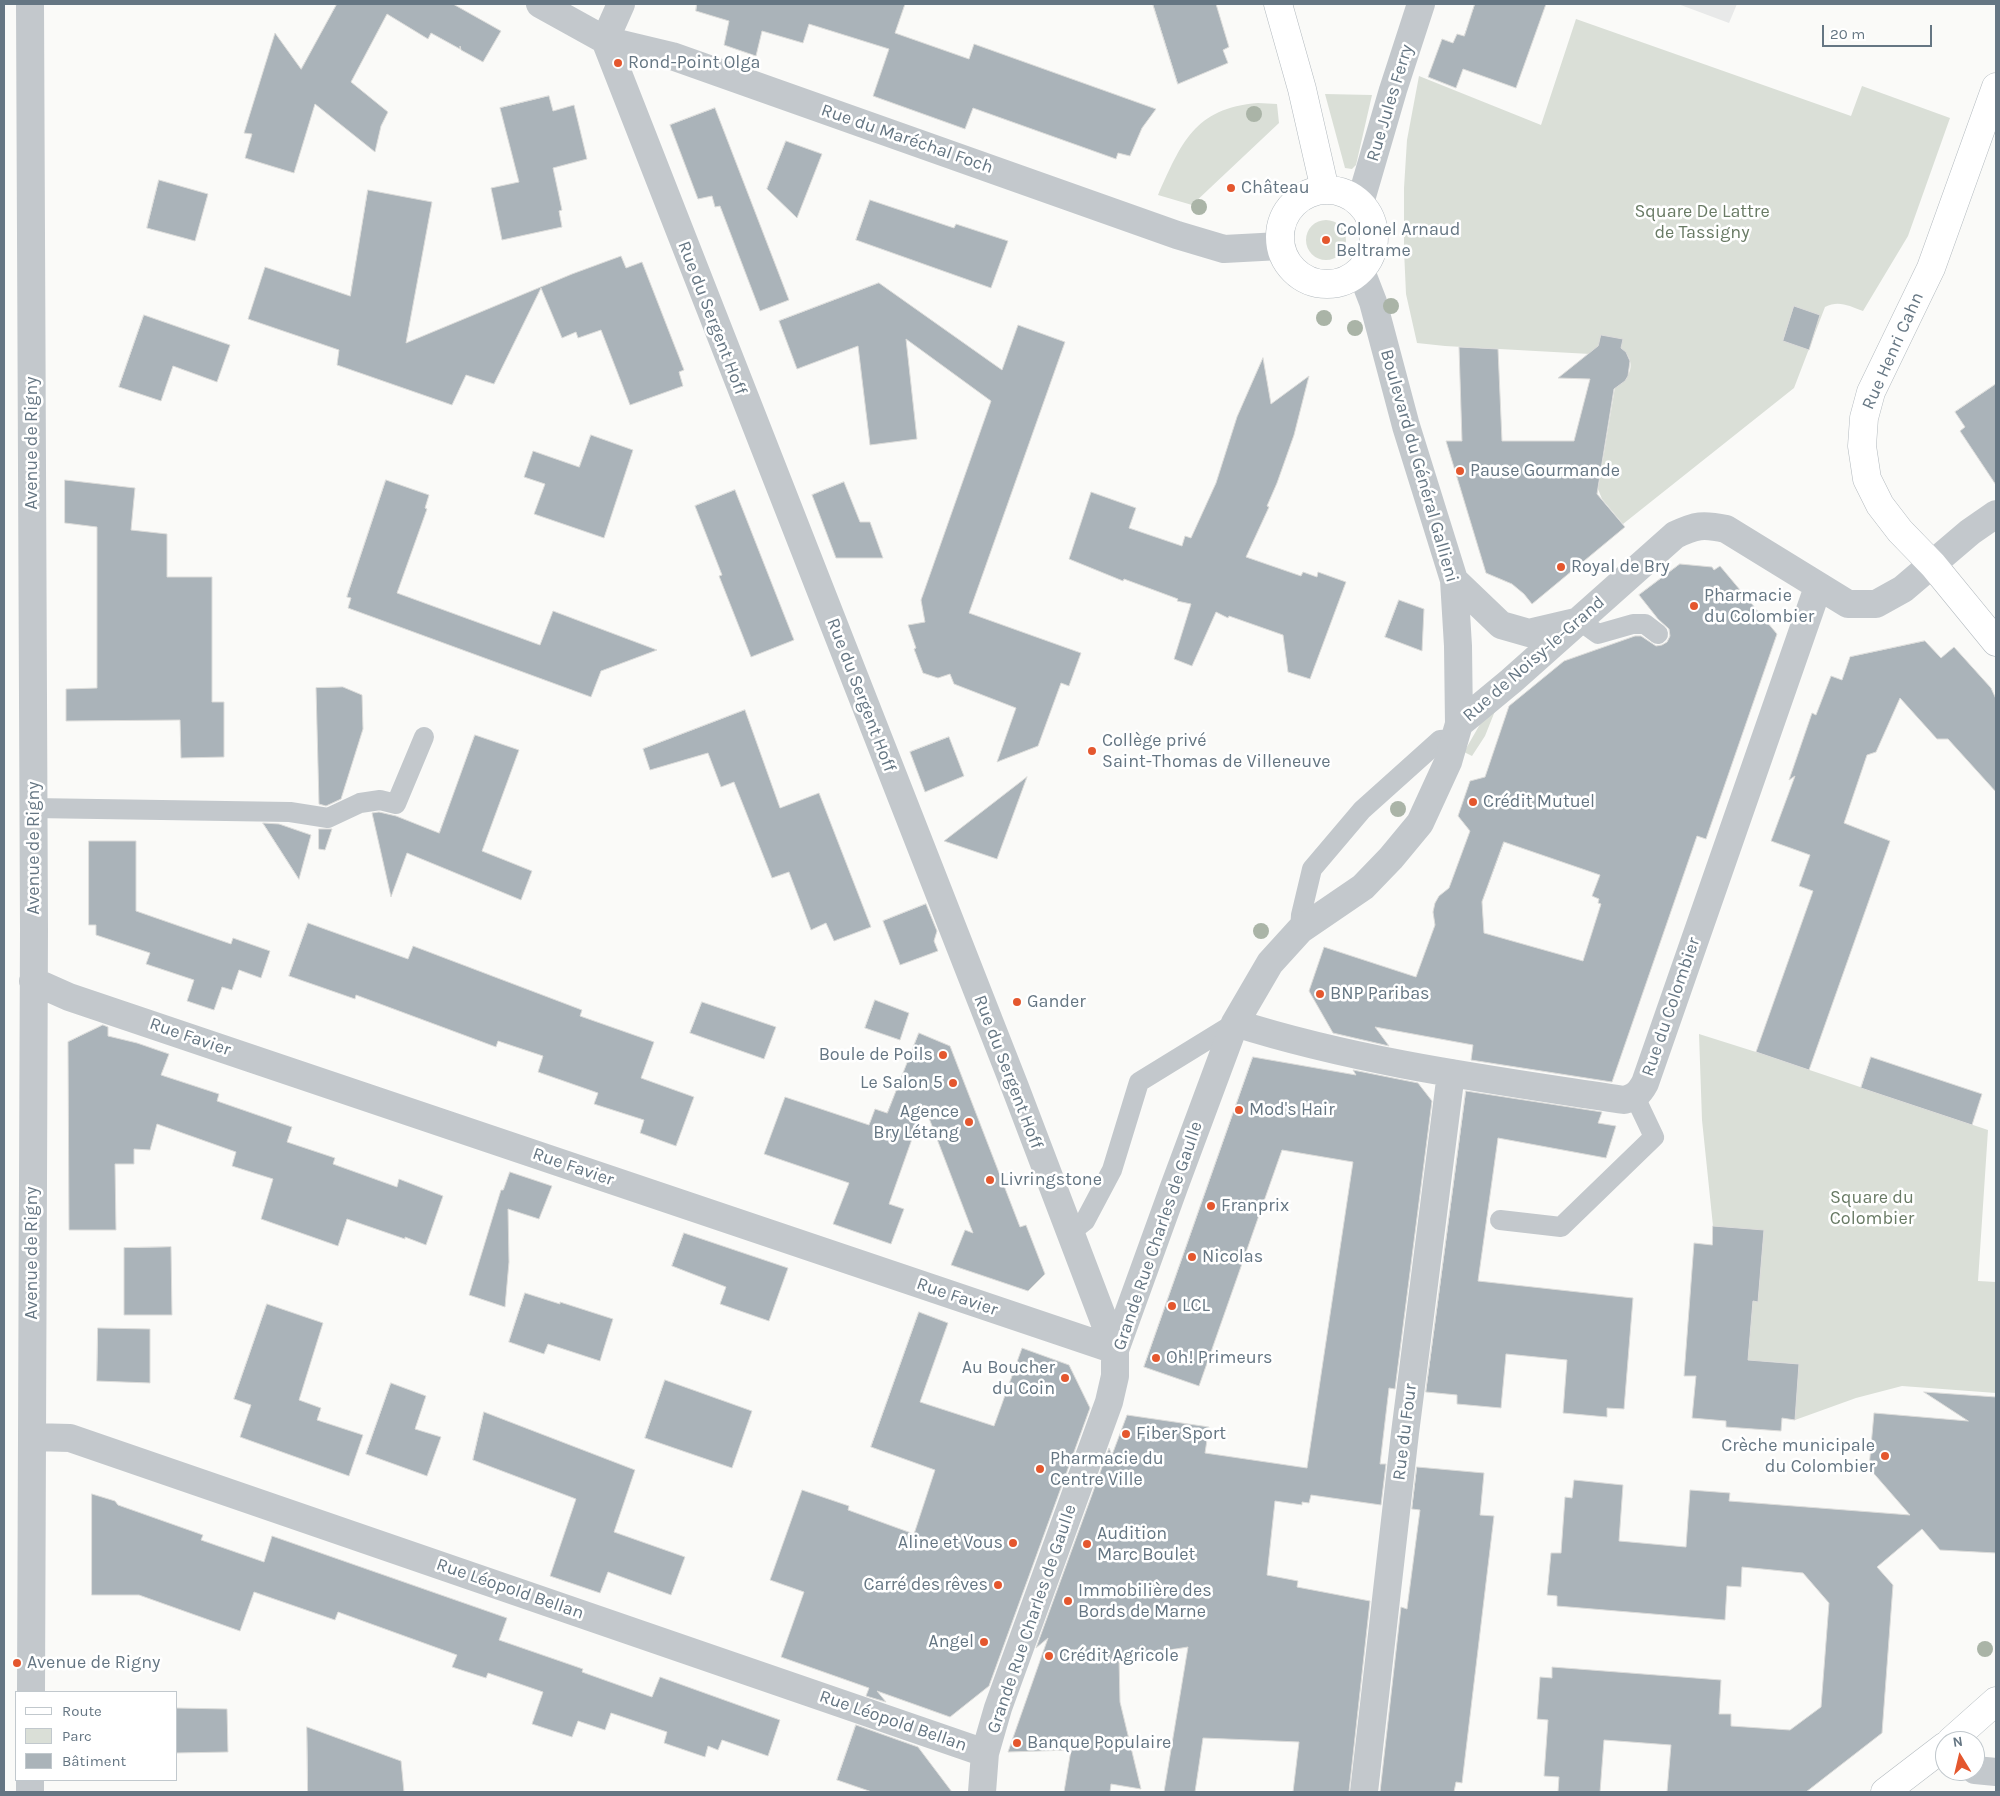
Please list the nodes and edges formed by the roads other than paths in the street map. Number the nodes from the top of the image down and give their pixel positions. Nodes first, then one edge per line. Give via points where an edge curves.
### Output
1 (30, 4) edge
2 (540, 4) edge
3 (621, 4) edge
4 (1278, 4) edge
5 (1421, 4) edge
6 (605, 40) junction
7 (1996, 87) edge
8 (1325, 190) junction
9 (1360, 203) junction
10 (1280, 246) junction
11 (1361, 271) junction
12 (1996, 514) edge
13 (1933, 565) junction
14 (1454, 580) junction
15 (1818, 587) junction
16 (1580, 621) junction
17 (1658, 634) dead end
18 (1996, 642) edge
19 (1456, 731) junction
20 (424, 737) dead end
21 (33, 808) junction
22 (1300, 930) junction
23 (33, 981) junction
24 (1236, 1023) junction
25 (1451, 1073) junction
26 (1635, 1097) junction
27 (1500, 1220) dead end
28 (1071, 1232) junction
29 (1115, 1350) junction
30 (32, 1437) junction
31 (31, 1691) edge
32 (1996, 1701) edge
33 (1962, 1731) edge
34 (985, 1753) junction
35 (1935, 1754) edge
36 (982, 1792) edge
37 (1364, 1792) edge
38 (1884, 1792) edge

1 - 21 street, Avenue de Rigny
2 - 6 street, Rue du Maréchal Foch
3 - 6 street
4 - 8 main road
5 - 9 street, Rue Jules Ferry via 1392,90
6 - 10 street, Rue du Maréchal Foch via 672,56 1224,249
6 - 28 street, Rue du Sergent Hoff
7 - 13 main road, Rue Henri Cahn via 1931,268 1872,392 1864,418 1862,446 1867,479 1880,505
8 - 9 main road via 1338,191
8 - 10 main road via 1309,193 1285,214
9 - 11 main road via 1374,229 1370,258
10 - 11 main road via 1294,271 1320,285 1349,280
11 - 14 street, Boulevard du Général Gallieni via 1373,302 1406,426
12 - 13 street, Rue de Noisy-le-Grand
13 - 15 street, Rue de Noisy-le-Grand via 1903,589 1876,604 1848,604
13 - 18 main road, Rue Henri Cahn
14 - 16 street via 1501,625 1529,633
14 - 19 street, Boulevard du Général Gallieni via 1458,646
15 - 16 street, Rue de Noisy-le-Grand via 1726,529 1694,526 1675,536
15 - 26 street, Rue du Colombier via 1645,1083
16 - 17 lane via 1598,634 1639,624 1645,624
16 - 19 street, Rue de Noisy-le-Grand
19 - 22 street, Rue de Noisy-le-Grand via 1448,762 1420,823 1363,887
19 - 22 lane via 1440,740 1362,810 1312,869
20 - 21 lane via 396,804 380,800 360,803 328,818 290,812
21 - 23 street, Avenue de Rigny
22 - 24 street, Rue de Noisy-le-Grand via 1270,962
23 - 29 street, Rue Favier via 78,1000
23 - 30 street, Avenue de Rigny
24 - 25 street, Rue du Colombier via 1286,1039
24 - 28 lane via 1139,1082 1112,1170 1085,1221
24 - 29 street, Grande Rue Charles de Gaulle
25 - 26 street, Rue du Colombier via 1624,1100
25 - 37 street, Rue du Four
26 - 27 lane via 1654,1137 1561,1227
28 - 29 street, Rue du Sergent Hoff
29 - 34 street, Grande Rue Charles de Gaulle via 1115,1376 1109,1402 1001,1699
30 - 31 street, Avenue de Rigny
30 - 34 street, Rue Léopold Bellan via 70,1438
32 - 33 main road
34 - 36 street, Grande Rue Charles de Gaulle
35 - 38 main road

